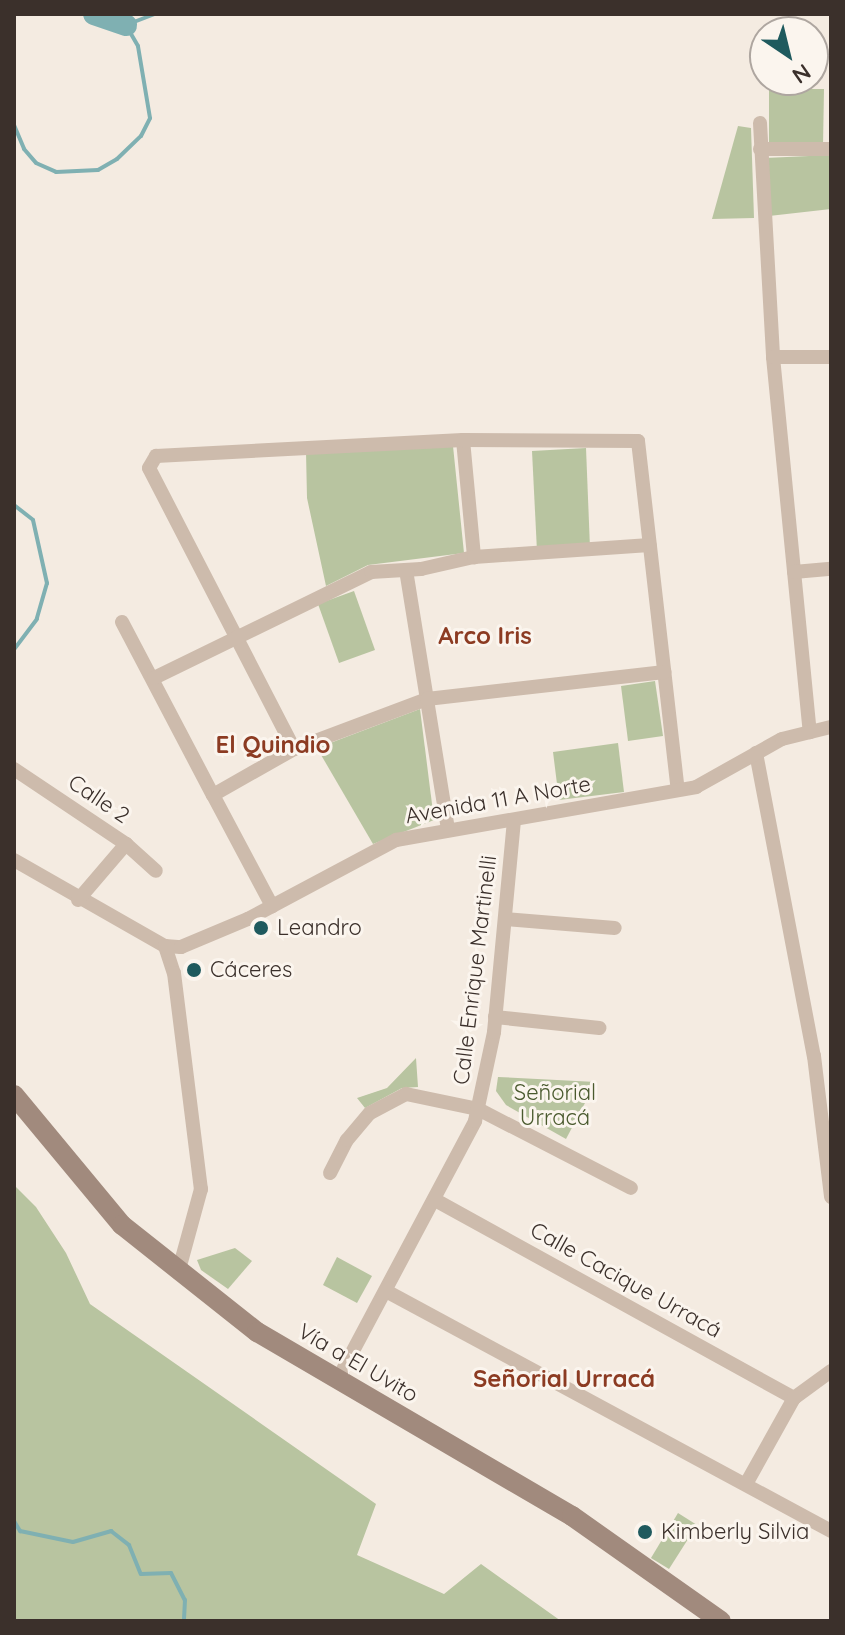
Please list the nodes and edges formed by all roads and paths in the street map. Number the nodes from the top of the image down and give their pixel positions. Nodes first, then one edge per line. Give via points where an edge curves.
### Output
1 (760, 123) dead end
2 (760, 149) junction
3 (831, 149) edge
4 (773, 357) junction
5 (831, 357) edge
6 (463, 440) junction
7 (650, 545) junction
8 (474, 557) junction
9 (831, 569) edge
10 (406, 570) junction
11 (794, 572) junction
12 (122, 622) dead end
13 (234, 634) junction
14 (664, 672) junction
15 (154, 678) junction
16 (427, 699) junction
17 (831, 727) edge
18 (810, 732) junction
19 (294, 749) junction
20 (756, 753) junction
21 (14, 769) edge
22 (678, 790) junction
23 (213, 795) junction
24 (514, 820) junction
25 (448, 830) junction
26 (126, 844) junction
27 (14, 860) edge
28 (156, 871) dead end
29 (78, 900) junction
30 (272, 906) junction
31 (505, 919) junction
32 (615, 928) dead end
33 (165, 946) junction
34 (495, 1017) junction
35 (599, 1028) dead end
36 (14, 1095) edge
37 (478, 1109) junction
38 (330, 1173) dead end
39 (631, 1188) dead end
40 (831, 1197) edge
41 (437, 1201) junction
42 (178, 1273) junction
43 (386, 1291) junction
44 (831, 1371) edge
45 (338, 1379) junction
46 (794, 1398) junction
47 (746, 1484) junction
48 (831, 1531) edge
49 (721, 1621) edge

1 - 2 street
2 - 3 street
2 - 4 street
4 - 5 street
4 - 11 street
6 - 7 street via 638,441
6 - 8 street
6 - 13 street via 156,456 149,468
7 - 8 street
7 - 14 street
8 - 10 street
9 - 11 street
10 - 13 street via 371,572
10 - 16 street
11 - 18 street
12 - 15 street
13 - 15 street
13 - 19 street
14 - 16 street
14 - 22 street
15 - 23 street
16 - 19 street
16 - 25 street
17 - 18 street, Avenida 11 A Norte
18 - 20 street, Avenida 11 A Norte
19 - 23 street
20 - 22 street, Avenida 11 A Norte via 696,787
20 - 40 street via 814,1056
21 - 26 street, Calle 2
22 - 24 street, Avenida 11 A Norte
23 - 30 street
24 - 25 street, Avenida 11 A Norte
24 - 31 street, Calle Enrique Martinelli
25 - 30 street, Avenida 11 A Norte via 396,840
26 - 28 street, Calle 2
26 - 29 street
27 - 29 street
29 - 33 street
30 - 33 street, Avenida 11 A Norte via 205,939
31 - 32 street
31 - 34 street, Calle Enrique Martinelli
33 - 42 street via 174,973 201,1189
34 - 35 street
34 - 37 street, Calle Enrique Martinelli
36 - 42 street, Vía a El Uvito via 109,1211
37 - 38 street via 406,1094 388,1102 347,1140
37 - 39 street
37 - 41 street, Calle Enrique Martinelli via 467,1145
41 - 43 street, Calle Enrique Martinelli
41 - 46 street, Calle Cacique Urracá
42 - 45 street, Vía a El Uvito via 257,1332
43 - 45 street, Calle Enrique Martinelli
43 - 47 street
44 - 46 street
45 - 49 street, Vía a El Uvito via 582,1522
46 - 47 street
47 - 48 street

